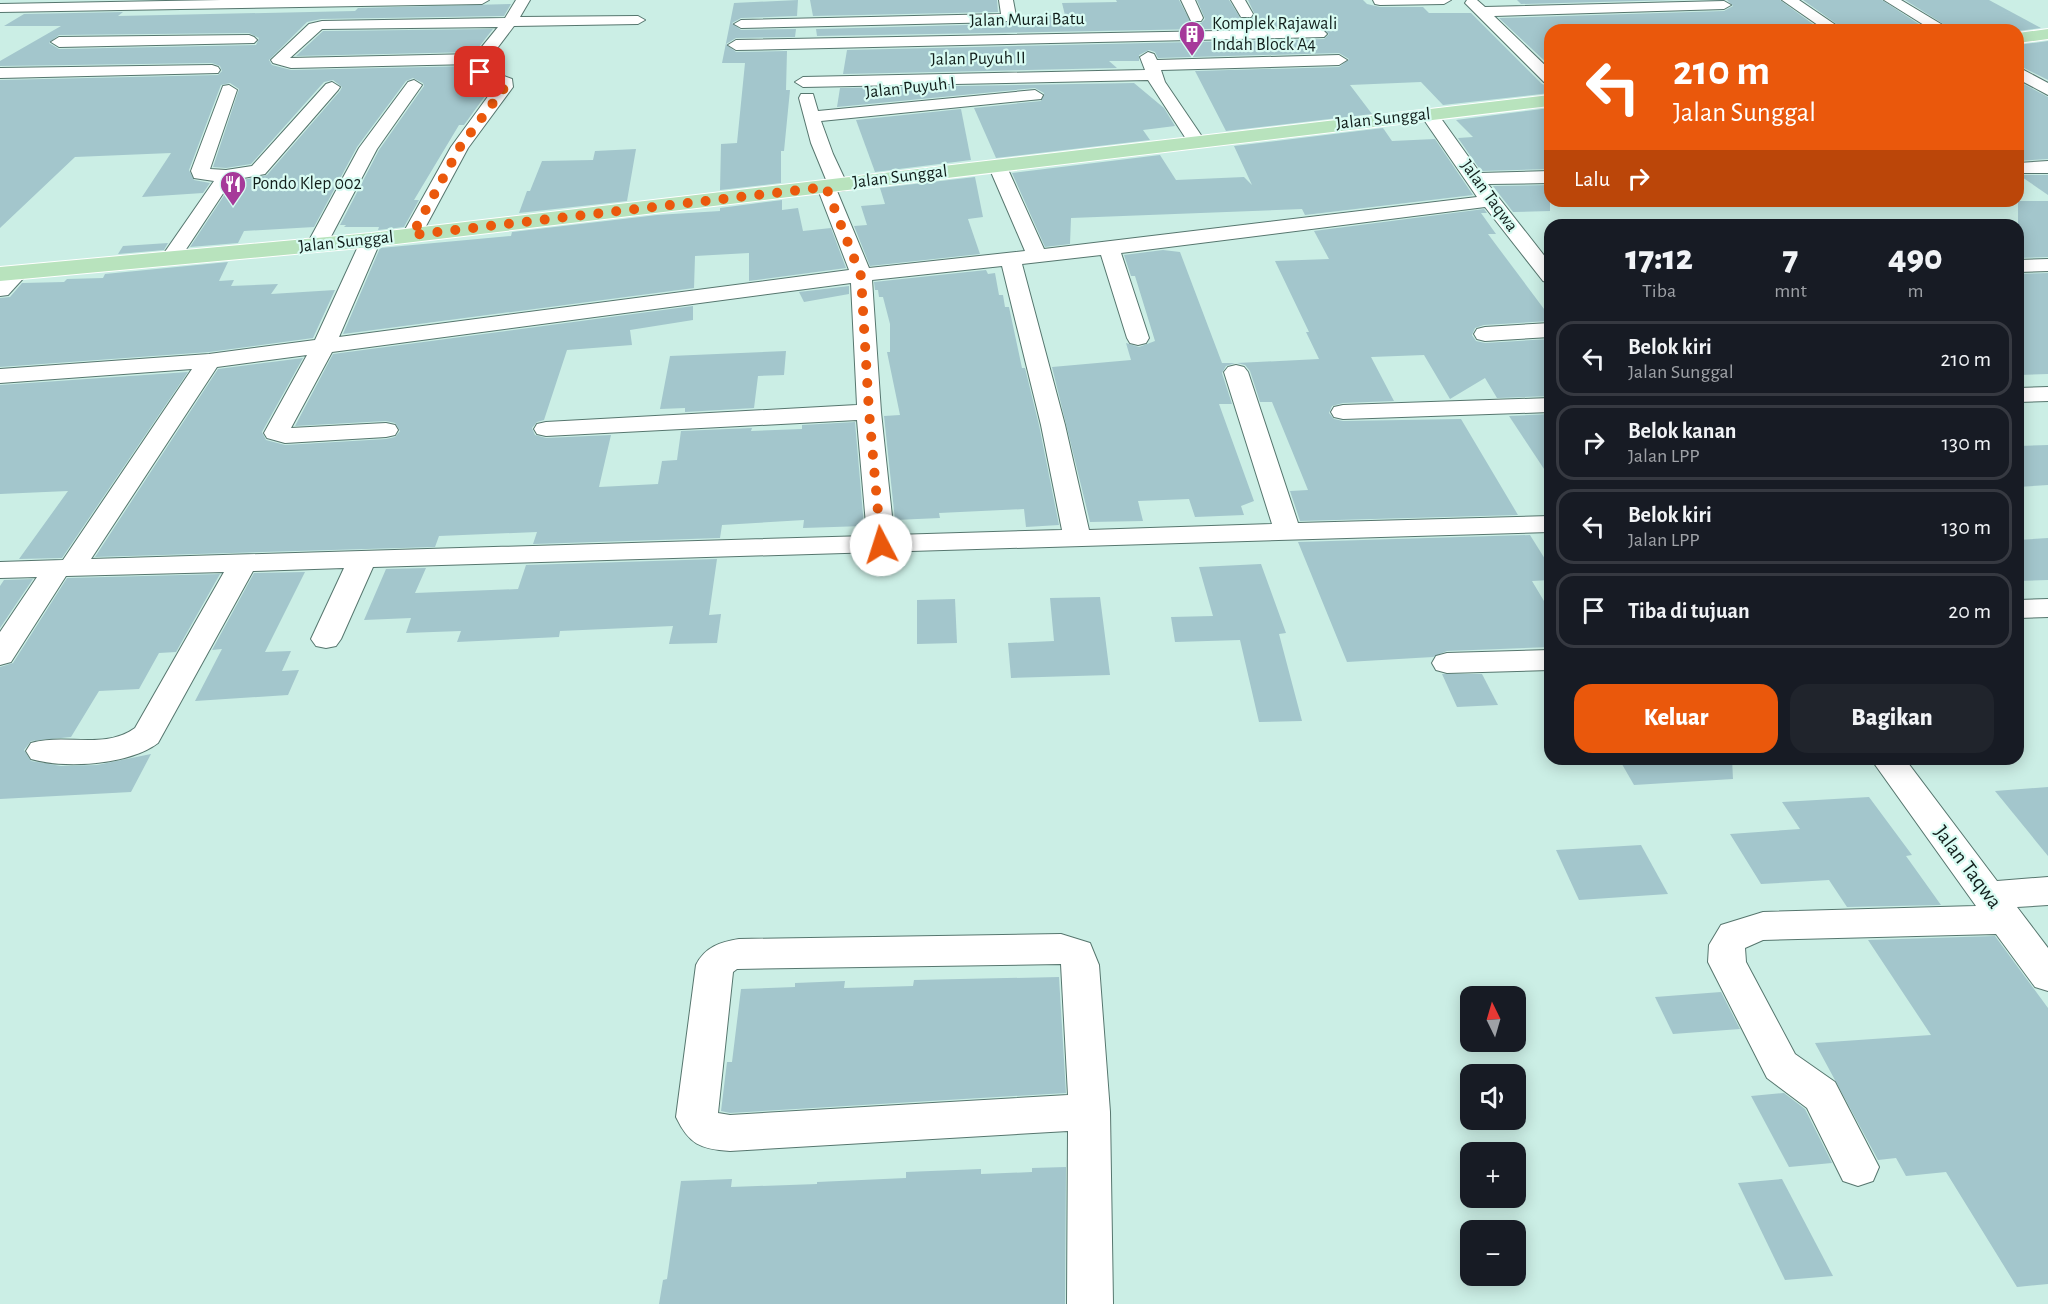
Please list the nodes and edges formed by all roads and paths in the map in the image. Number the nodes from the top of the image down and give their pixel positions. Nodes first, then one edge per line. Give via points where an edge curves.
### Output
1 (482, 0) edge
2 (523, 0) edge
3 (1006, 0) edge
4 (1188, 0) edge
5 (1238, 0) edge
6 (1444, 0) edge
7 (1469, 0) edge
8 (1789, 0) edge
9 (1891, 0) edge
10 (300, 1) edge
11 (1380, 1) edge
12 (46, 3) edge
13 (92, 3) edge
14 (172, 4) junction
15 (1724, 5) dead end
16 (0, 8) edge
17 (1481, 12) junction
18 (1246, 14) dead end
19 (1196, 18) dead end
20 (638, 20) dead end
21 (510, 23) junction
22 (741, 24) dead end
23 (1826, 24) edge
24 (1933, 24) edge
25 (1319, 34) dead end
26 (2048, 34) edge
27 (2024, 37) edge
28 (1140, 38) junction
29 (249, 40) dead end
30 (124, 41) junction
31 (58, 42) dead end
32 (736, 45) dead end
33 (481, 59) junction
34 (1339, 60) dead end
35 (803, 62) junction
36 (212, 70) dead end
37 (86, 72) junction
38 (0, 73) edge
39 (1544, 73) edge
40 (1154, 74) junction
41 (2024, 76) edge
42 (414, 85) dead end
43 (332, 87) dead end
44 (229, 90) dead end
45 (2048, 90) edge
46 (1544, 101) edge
47 (1429, 114) junction
48 (811, 117) junction
49 (1196, 141) junction
50 (997, 165) junction
51 (2048, 167) edge
52 (2024, 168) edge
53 (226, 176) junction
54 (1544, 177) edge
55 (1475, 179) junction
56 (832, 186) junction
57 (1490, 201) junction
58 (412, 235) junction
59 (371, 240) junction
60 (316, 246) junction
61 (1109, 248) junction
62 (1036, 256) junction
63 (170, 258) junction
64 (1011, 259) junction
65 (2048, 265) edge
66 (2024, 266) edge
67 (1544, 269) edge
68 (10, 273) edge
69 (861, 276) junction
70 (0, 290) edge
71 (1544, 330) edge
72 (1485, 334) dead end
73 (1138, 338) dead end
74 (323, 346) junction
75 (210, 361) junction
76 (1236, 372) dead end
77 (0, 376) edge
78 (2048, 393) edge
79 (2024, 395) edge
80 (1544, 405) edge
81 (2048, 408) edge
82 (2024, 409) edge
83 (869, 412) junction
84 (1343, 412) dead end
85 (546, 429) dead end
86 (386, 430) dead end
87 (1544, 524) edge
88 (1288, 533) junction
89 (1077, 539) junction
90 (881, 545) junction
91 (362, 560) junction
92 (243, 563) junction
93 (64, 568) junction
94 (0, 570) edge
95 (2048, 608) edge
96 (2024, 609) edge
97 (326, 639) dead end
98 (0, 655) edge
99 (1544, 660) edge
100 (1447, 663) dead end
101 (42, 751) dead end
102 (1892, 765) edge
103 (2048, 891) edge
104 (1998, 907) junction
105 (2048, 976) edge
106 (1089, 1112) junction
107 (1858, 1167) dead end
108 (1090, 1304) edge

1 - 10 street
2 - 21 street
3 - 22 street via 1009,16 1003,18
4 - 19 street
5 - 18 street
6 - 11 street
7 - 17 street
8 - 23 street
9 - 24 street
10 - 14 street
12 - 13 street
12 - 16 street
13 - 14 street
14 - 30 street
15 - 17 street
17 - 39 street
20 - 21 street
21 - 33 street
21 - 33 street via 322,25 314,27 279,60 291,63
25 - 28 street, Jalan Murai Batu
26 - 27 main road
28 - 35 street, Jalan Murai Batu
28 - 40 street
29 - 30 street
30 - 31 street
30 - 37 street
32 - 35 street, Jalan Murai Batu
33 - 58 street via 480,72 502,79 505,87 460,147
34 - 40 street
35 - 40 street, Jalan Puyuh II
35 - 48 street
36 - 37 street
37 - 38 street
40 - 48 street, Jalan Puyuh I
40 - 49 street
41 - 45 street
42 - 60 street via 368,148
43 - 53 street via 258,170
44 - 53 street via 200,171 208,176
46 - 47 main road, Jalan Sunggal
47 - 49 main road, Jalan Sunggal
47 - 55 street, Jalan Taqwa
48 - 56 street
49 - 50 main road, Jalan Sunggal
50 - 56 main road, Jalan Sunggal
50 - 62 street
51 - 52 street
53 - 63 street
54 - 55 street
55 - 57 street, Jalan Taqwa
56 - 58 main road, Jalan Sunggal
56 - 69 street
57 - 61 street
57 - 67 street, Jalan Taqwa
58 - 59 main road, Jalan Sunggal
59 - 60 main road, Jalan Sunggal
59 - 74 street
60 - 63 main road, Jalan Sunggal
61 - 62 street
61 - 73 street
62 - 64 street
63 - 68 main road, Jalan Sunggal
64 - 69 street
64 - 89 street
65 - 66 street
68 - 70 street
69 - 74 street
69 - 83 street
71 - 72 street
74 - 75 street
74 - 86 street via 276,433 285,436
75 - 77 street
75 - 93 street
76 - 88 street
78 - 79 street
80 - 84 street
81 - 82 street
83 - 85 street
83 - 90 street
87 - 88 street
88 - 89 street
89 - 90 street
90 - 91 street
91 - 92 street
91 - 97 street
92 - 93 street
92 - 101 street via 141,741 123,749
93 - 94 street
93 - 98 street
95 - 96 street
99 - 100 street
102 - 104 street, Jalan Taqwa
103 - 104 street
104 - 105 street, Jalan Taqwa
104 - 107 street via 1763,927 1731,937 1725,949 1727,962 1781,1066 1821,1095
106 - 106 street via 1077,953 1061,949 739,954 727,956 715,965 697,1117 700,1125 711,1131
106 - 108 street

